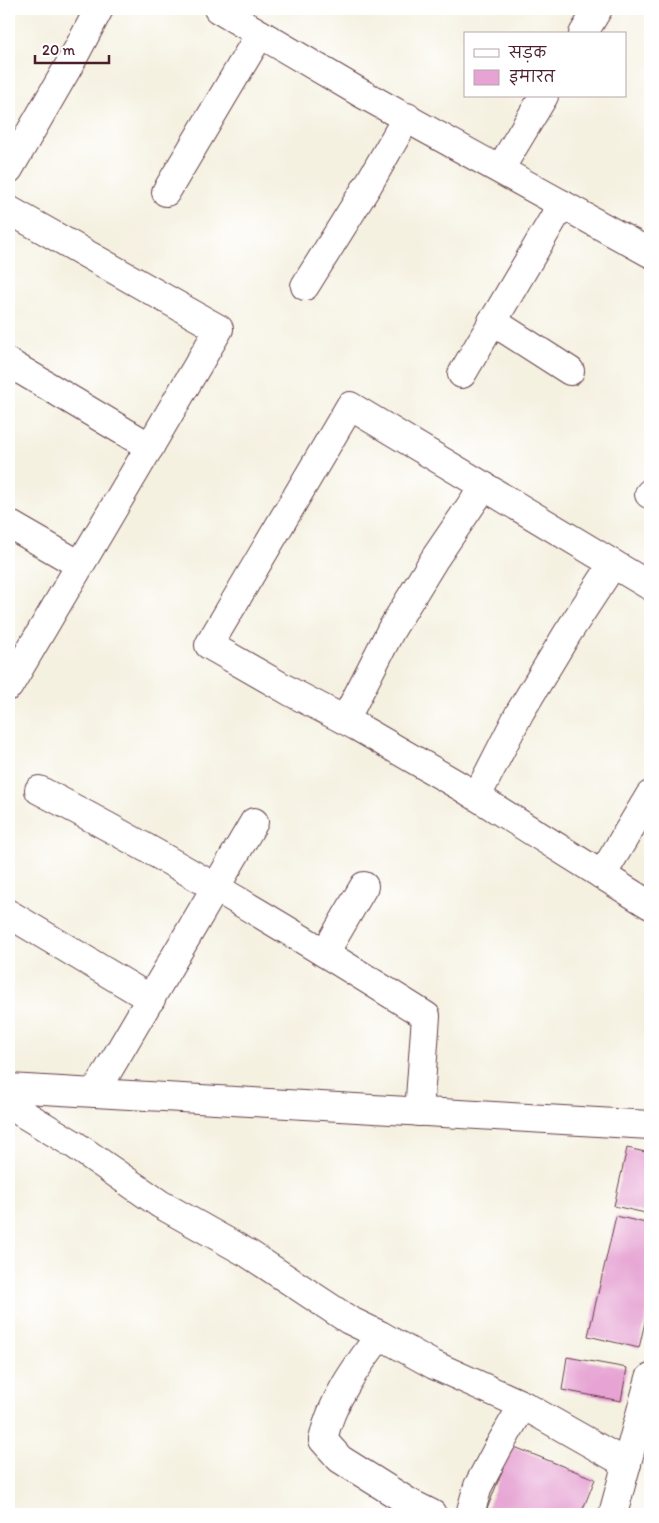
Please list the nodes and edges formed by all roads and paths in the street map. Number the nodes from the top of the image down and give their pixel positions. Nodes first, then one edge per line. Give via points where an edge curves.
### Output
1 (99, 9) edge
2 (218, 9) edge
3 (598, 9) edge
4 (584, 32) edge
5 (260, 34) junction
6 (543, 98) edge
7 (407, 117) junction
8 (9, 169) edge
9 (500, 169) junction
10 (166, 192) dead end
11 (562, 204) junction
12 (9, 210) edge
13 (650, 253) edge
14 (305, 286) dead end
15 (492, 321) junction
16 (9, 363) edge
17 (570, 371) dead end
18 (462, 374) dead end
19 (150, 447) junction
20 (484, 486) junction
21 (9, 524) edge
22 (613, 564) junction
23 (80, 565) junction
24 (650, 586) edge
25 (9, 686) edge
26 (345, 720) junction
27 (39, 790) dead end
28 (650, 795) edge
29 (477, 796) junction
30 (254, 822) dead end
31 (602, 875) junction
32 (364, 886) dead end
33 (216, 888) junction
34 (650, 905) edge
35 (9, 914) edge
36 (325, 953) junction
37 (151, 999) junction
38 (9, 1088) edge
39 (95, 1093) junction
40 (9, 1105) edge
41 (419, 1112) junction
42 (650, 1125) edge
43 (380, 1335) junction
44 (650, 1378) edge
45 (523, 1405) junction
46 (645, 1417) edge
47 (627, 1464) junction
48 (432, 1514) edge
49 (470, 1514) edge
50 (613, 1514) edge

1 - 8 street
2 - 5 street
3 - 4 street
5 - 7 street
5 - 10 street
6 - 9 street
7 - 9 street
7 - 14 street
9 - 11 street
11 - 13 street
11 - 15 street
12 - 19 street via 219,329
15 - 17 street
15 - 18 street
16 - 19 street
19 - 23 street
20 - 22 street
20 - 26 street via 391,630
20 - 26 street via 350,406 300,489 210,645
21 - 23 street
22 - 24 street
22 - 29 street via 520,712
23 - 25 street
26 - 29 street
27 - 33 street via 111,827
28 - 31 street
29 - 31 street
30 - 33 street
31 - 34 street
32 - 36 street
33 - 36 street
33 - 37 street
35 - 37 street
36 - 41 street via 426,1016
37 - 39 street
38 - 39 street
39 - 41 street
40 - 43 street via 75,1145 160,1204 249,1254 349,1320
41 - 42 street
43 - 45 street via 434,1365
43 - 48 street via 354,1370 326,1426 323,1440 340,1459 410,1504
44 - 46 street
45 - 47 street
45 - 49 street via 478,1486
46 - 47 street
47 - 50 street

